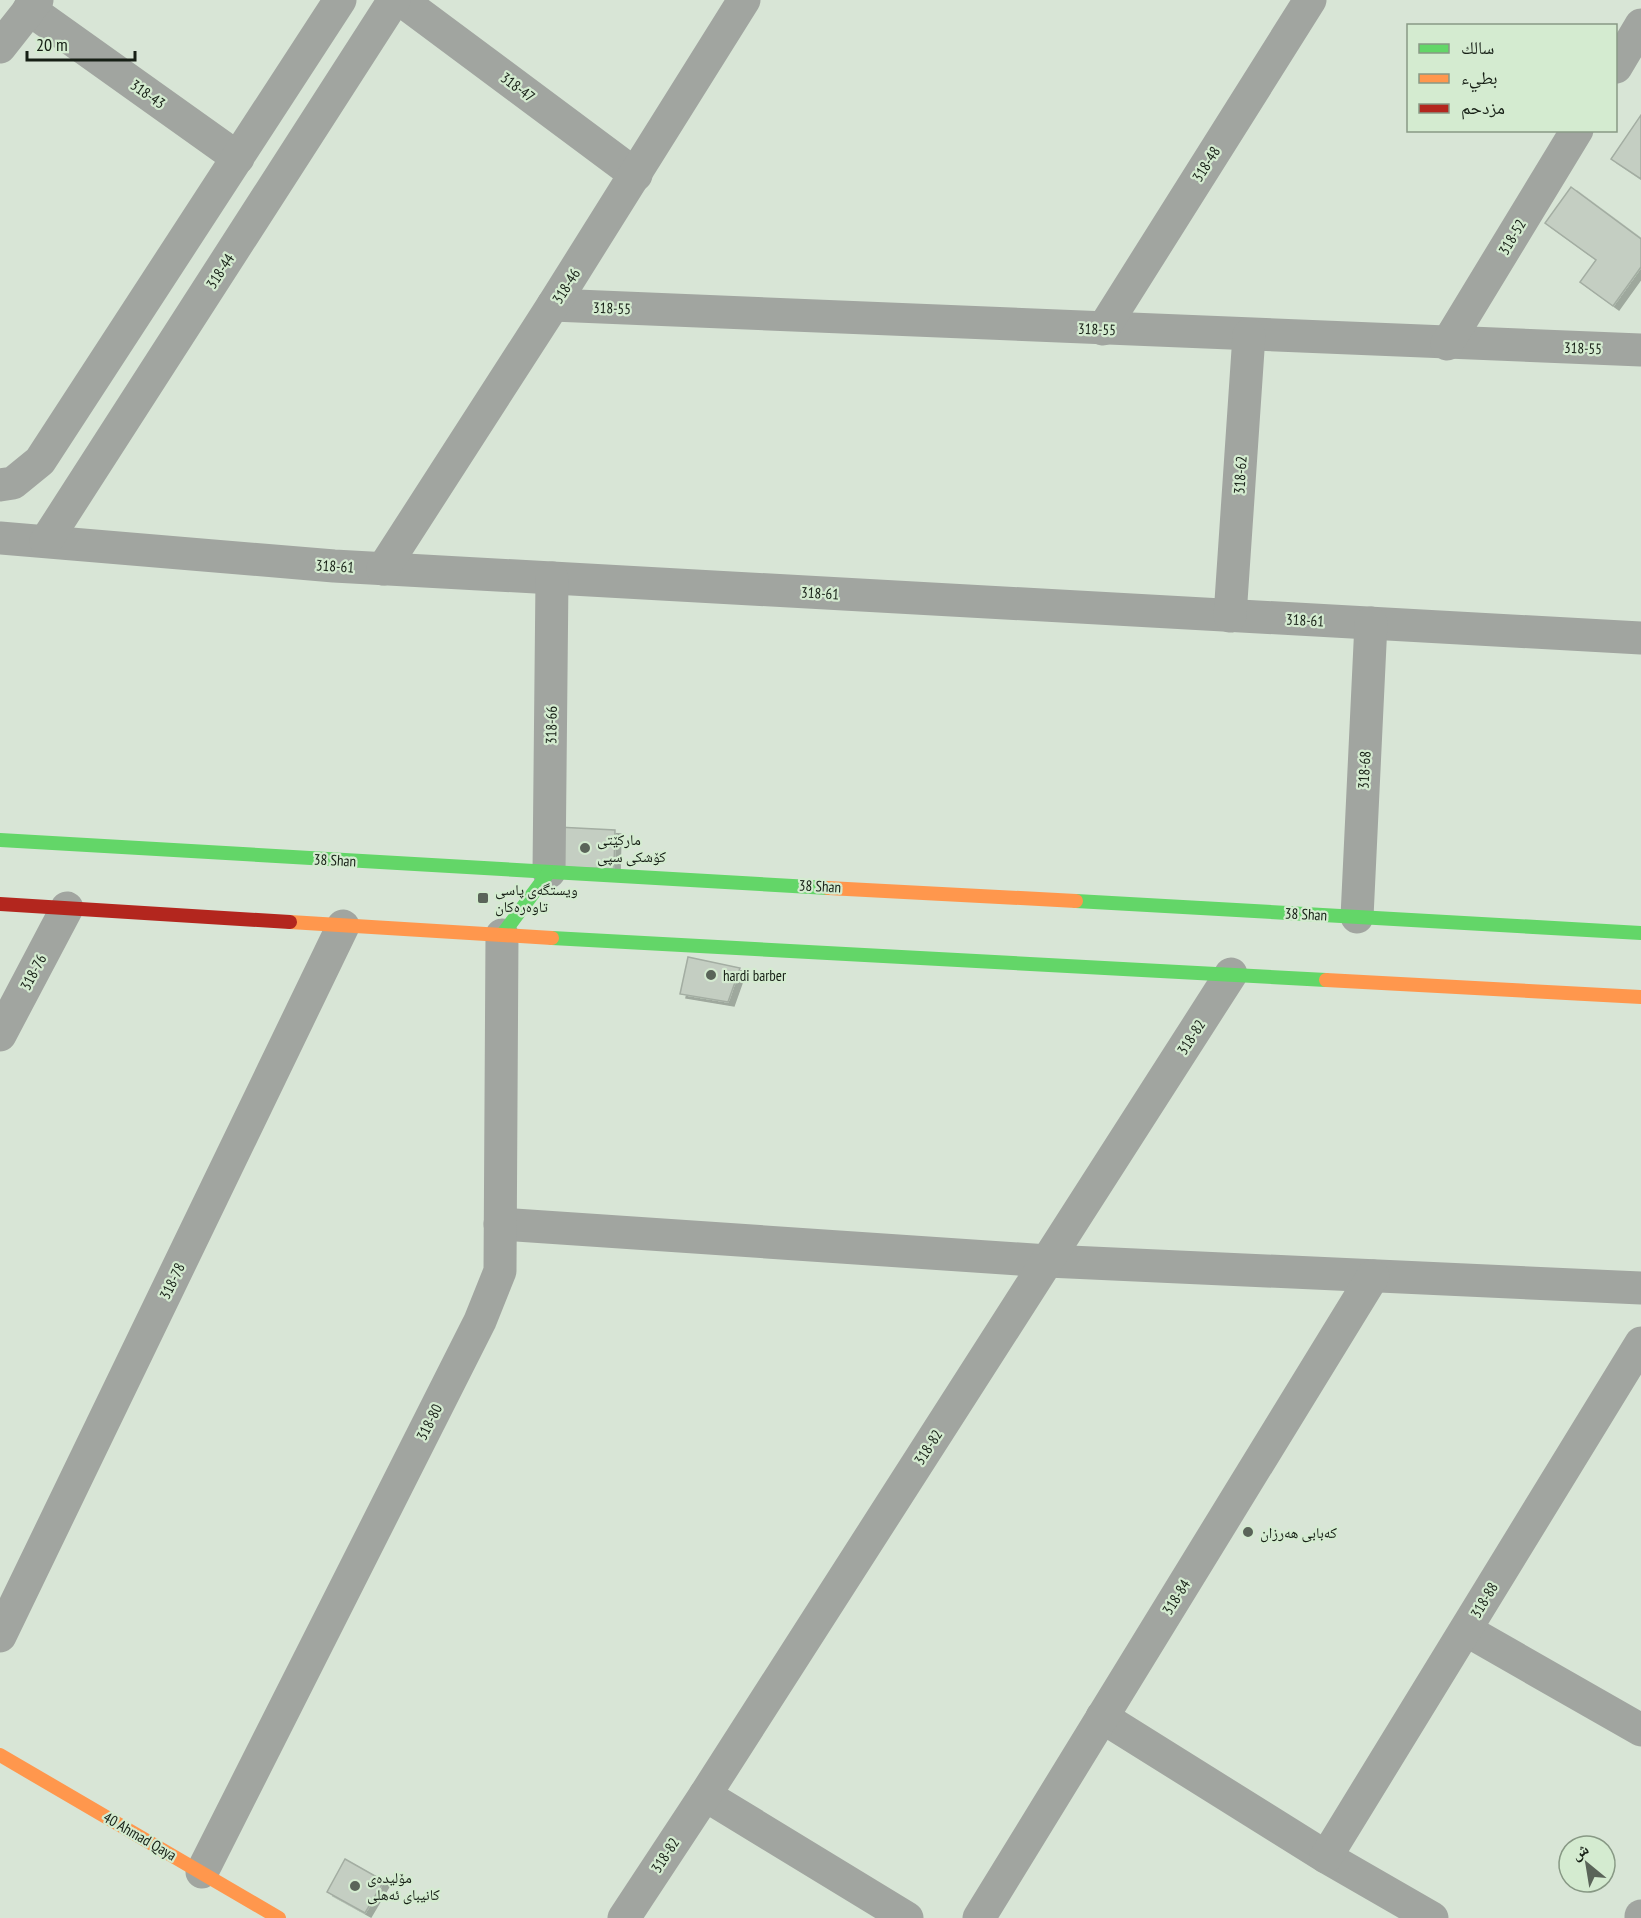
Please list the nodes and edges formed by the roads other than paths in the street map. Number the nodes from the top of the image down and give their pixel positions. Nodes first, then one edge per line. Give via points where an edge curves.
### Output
1 (340, 0) edge
2 (394, 0) edge
3 (401, 0) edge
4 (744, 0) edge
5 (1310, 0) edge
6 (33, 5) edge
7 (1641, 25) edge
8 (0, 47) edge
9 (1617, 65) edge
10 (1576, 132) edge
11 (237, 158) junction
12 (636, 175) junction
13 (554, 305) junction
14 (1103, 329) junction
15 (1249, 335) junction
16 (1447, 344) junction
17 (1641, 350) edge
18 (0, 485) edge
19 (0, 538) edge
20 (46, 542) junction
21 (382, 568) junction
22 (552, 578) junction
23 (1230, 616) junction
24 (1371, 623) junction
25 (1641, 638) edge
26 (0, 840) edge
27 (549, 872) junction
28 (0, 904) edge
29 (67, 908) junction
30 (1358, 917) junction
31 (344, 926) junction
32 (1641, 933) edge
33 (502, 935) junction
34 (1231, 974) junction
35 (1641, 997) edge
36 (0, 1035) edge
37 (500, 1224) junction
38 (1048, 1261) junction
39 (1373, 1276) junction
40 (1641, 1288) edge
41 (1641, 1343) edge
42 (1466, 1630) junction
43 (0, 1636) edge
44 (1102, 1717) junction
45 (1641, 1730) edge
46 (0, 1755) edge
47 (705, 1795) junction
48 (1326, 1857) junction
49 (202, 1872) junction
50 (903, 1917) edge
51 (279, 1918) edge
52 (624, 1918) edge
53 (979, 1918) edge
54 (1432, 1918) edge

1 - 11 street
2 - 20 street, 318-44
3 - 12 street, 318-47
4 - 12 street, 318-46
5 - 14 street, 318-48
6 - 8 street
6 - 11 street, 318-43
7 - 9 street
10 - 16 street, 318-52
11 - 18 street via 40,461 13,483
12 - 13 street, 318-46
13 - 14 street, 318-55
13 - 21 street, 318-46
14 - 15 street, 318-55
15 - 16 street, 318-55
15 - 23 street, 318-62
16 - 17 street, 318-55
19 - 20 street, 318-61
20 - 21 street, 318-61
21 - 22 street, 318-61
22 - 23 street, 318-61
22 - 27 street, 318-66
23 - 24 street, 318-61
24 - 25 street, 318-61
24 - 30 street, 318-68
26 - 27 street, 38 Shan
27 - 30 street, 38 Shan
27 - 33 street
28 - 29 street
29 - 31 street
29 - 36 street, 318-76
30 - 32 street, 38 Shan
31 - 33 street
31 - 43 street, 318-78
33 - 34 street
33 - 37 street, 318-80
34 - 35 street
34 - 38 street, 318-82
37 - 38 street
37 - 49 street, 318-80 via 500,1271 480,1321
38 - 39 street
38 - 47 street, 318-82
39 - 40 street
39 - 44 street, 318-84
41 - 42 street, 318-88
42 - 45 street
42 - 48 street, 318-88
44 - 48 street
44 - 53 street, 318-84
46 - 49 street, 40 Ahmad Qaya
47 - 50 street
47 - 52 street, 318-82
48 - 54 street
49 - 51 street, 40 Ahmad Qaya

